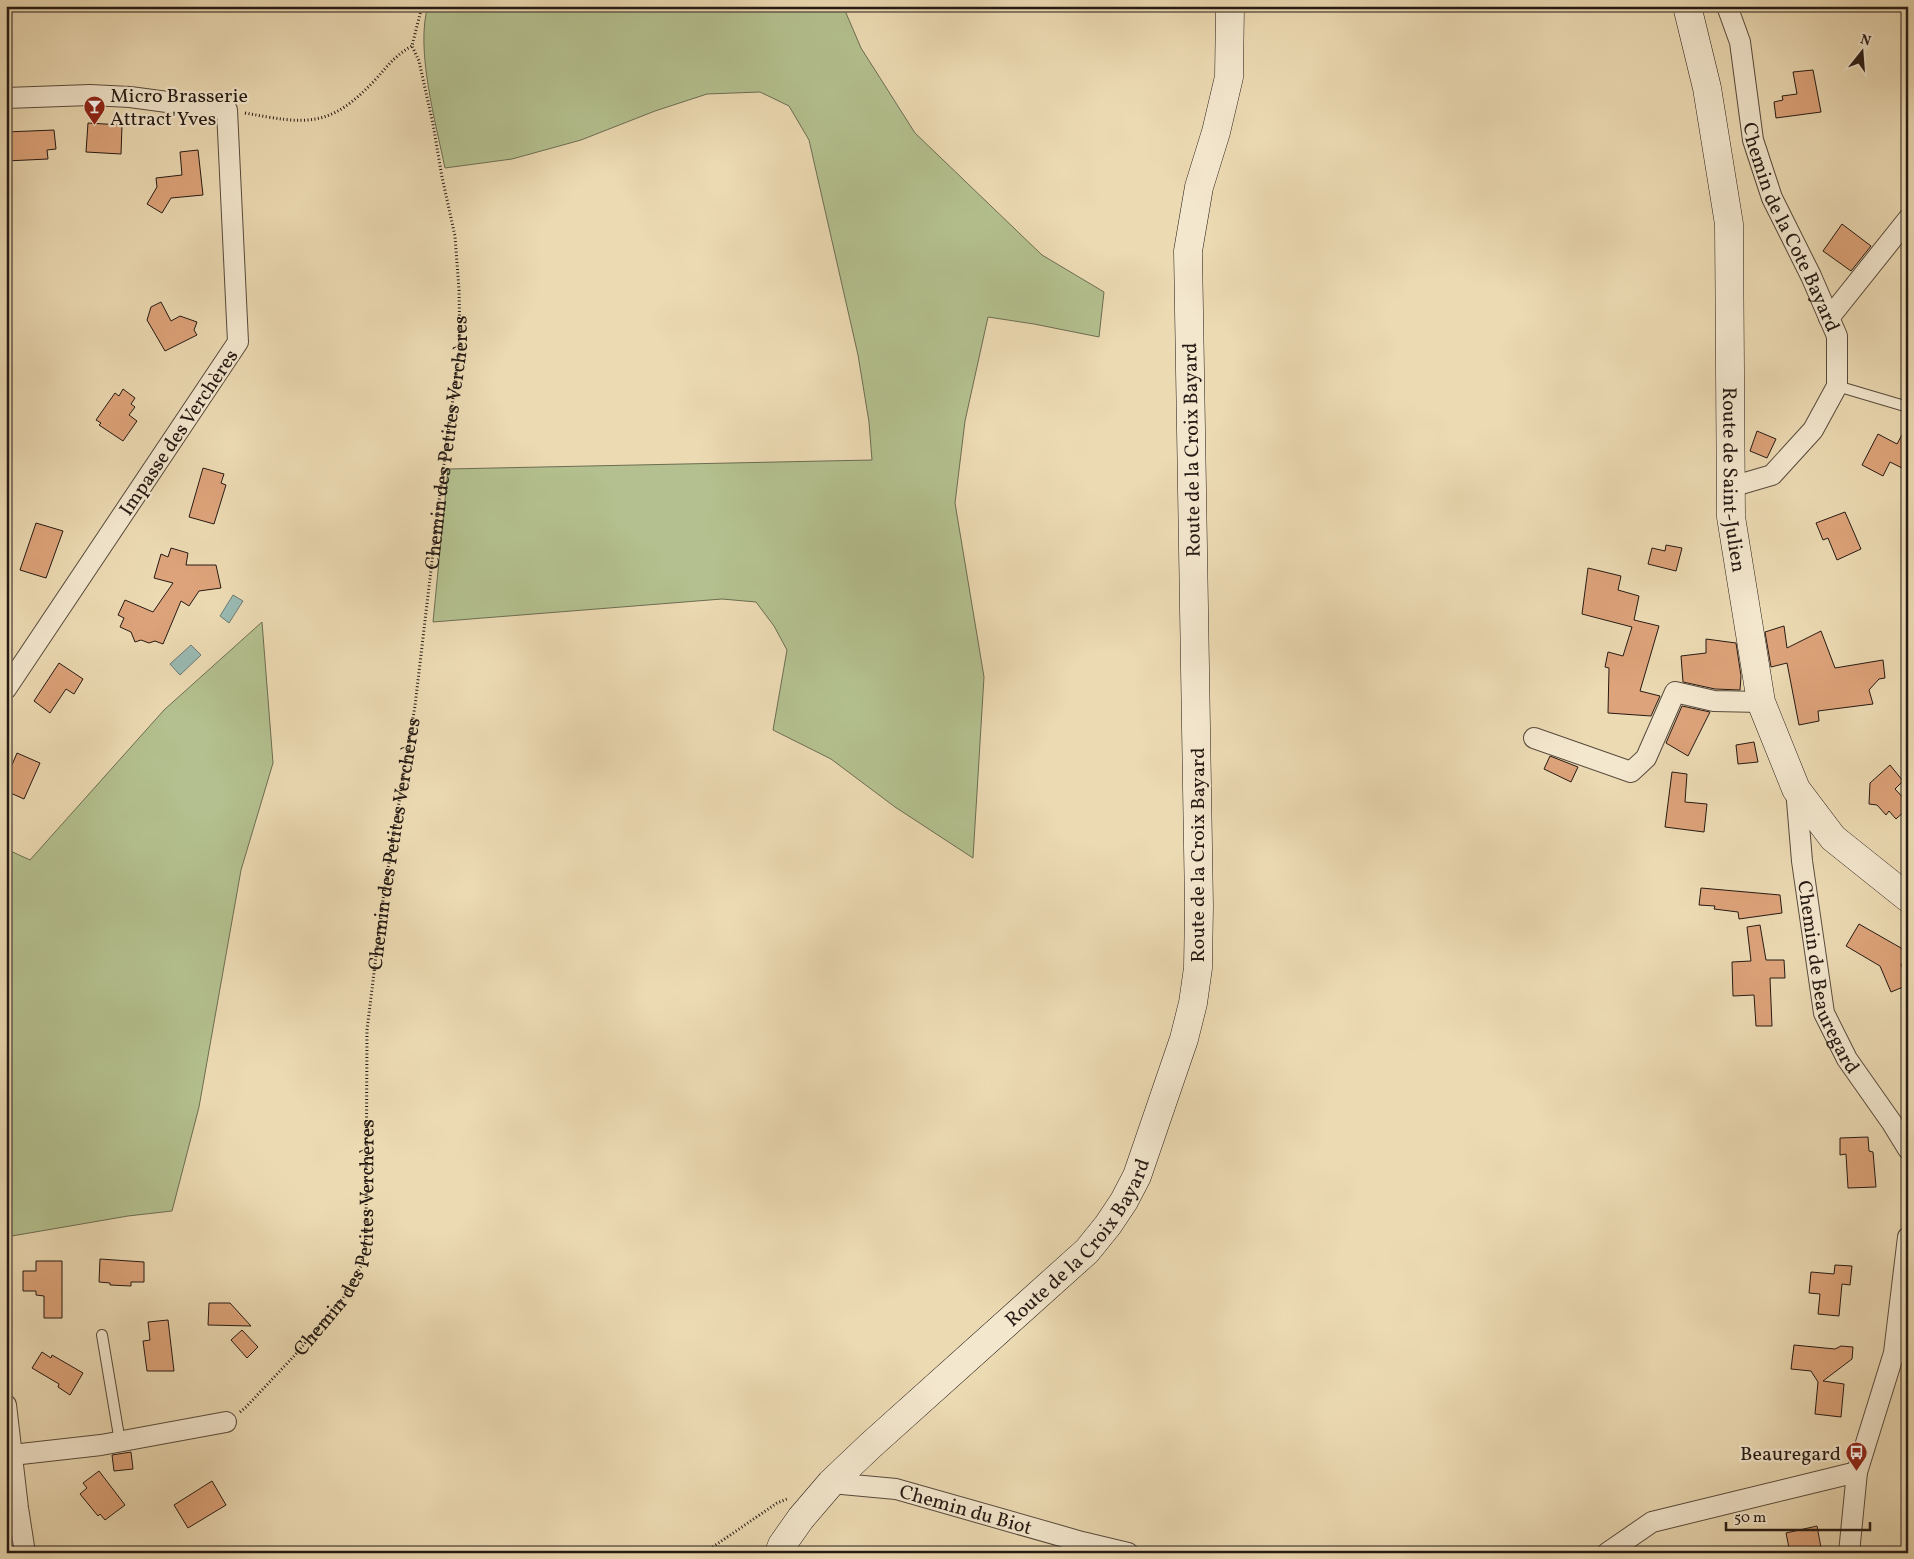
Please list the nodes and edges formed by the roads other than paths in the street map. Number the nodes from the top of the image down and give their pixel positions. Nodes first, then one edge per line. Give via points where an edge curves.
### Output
1 (1230, 6) edge
2 (1687, 6) edge
3 (1726, 6) edge
4 (6, 98) edge
5 (1908, 219) edge
6 (1829, 318) junction
7 (1837, 386) junction
8 (1908, 407) edge
9 (1731, 487) junction
10 (6, 689) edge
11 (1761, 702) junction
12 (1534, 738) dead end
13 (1796, 789) junction
14 (1908, 898) edge
15 (1908, 1149) edge
16 (1908, 1237) edge
17 (102, 1335) dead end
18 (6, 1405) edge
19 (226, 1422) road end
20 (120, 1442) junction
21 (12, 1455) junction
22 (1857, 1472) junction
23 (831, 1483) junction
24 (25, 1553) edge
25 (779, 1553) edge
26 (1128, 1553) edge
27 (1607, 1553) edge
28 (1848, 1553) edge

1 - 23 main road, Route de la Croix Bayard via 1228,77 1199,187 1188,251 1199,906 1198,968 1184,1039 1139,1170 1108,1225 1087,1251
2 - 9 main road, Route de Saint-Julien via 1707,88 1729,224
3 - 6 street, Chemin de la Cote Bayard via 1740,42 1753,140 1769,190
4 - 10 street, Impasse des Verchères via 130,97 227,110 238,342
5 - 6 street
6 - 7 street, Chemin de la Cote Bayard via 1837,336
7 - 8 lane
7 - 9 street, Chemin de la Cote Bayard via 1814,430 1772,475
9 - 11 main road, Route de Saint-Julien via 1731,517
11 - 12 street via 1714,701 1675,692 1646,758 1631,772
11 - 13 main road, Route de Saint-Julien
13 - 14 main road, Route de Saint-Julien via 1834,838
13 - 15 street, Chemin de Beauregard via 1802,862 1824,1013 1847,1059
16 - 22 street via 1894,1354
17 - 20 lane
18 - 21 street
19 - 20 street
20 - 21 street
21 - 24 street
22 - 27 street via 1652,1522
22 - 28 street
23 - 25 main road, Route de la Croix Bayard via 801,1518
23 - 26 street, Chemin du Biot via 896,1489

